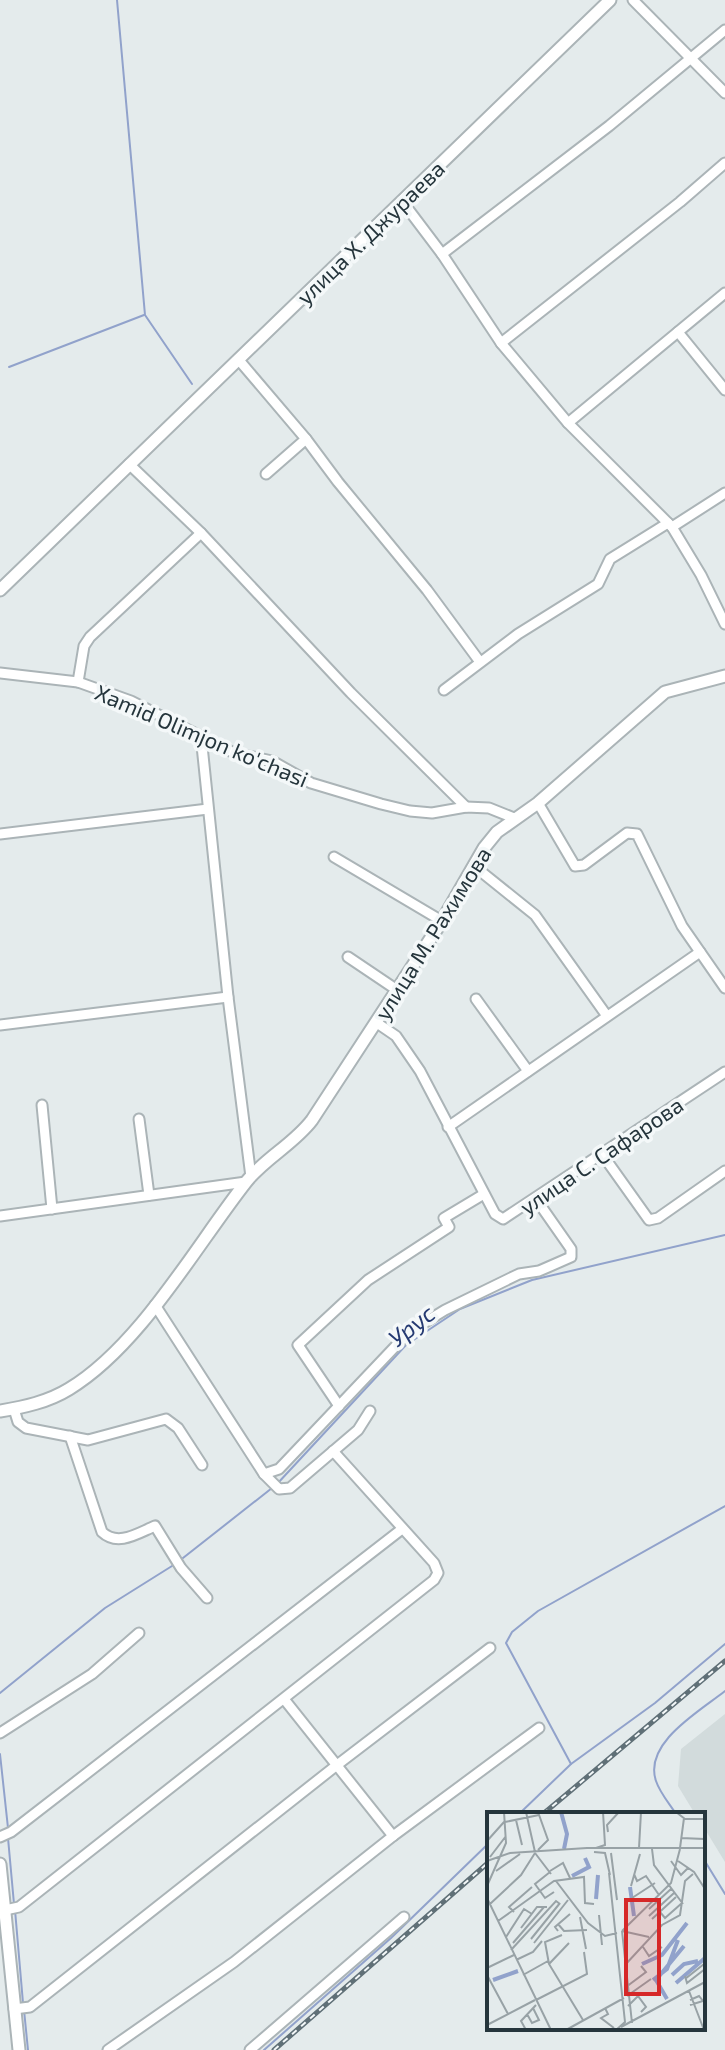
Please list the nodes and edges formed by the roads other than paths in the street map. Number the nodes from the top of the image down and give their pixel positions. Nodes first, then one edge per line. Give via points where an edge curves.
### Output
1 (610, 0) edge
2 (633, 0) edge
3 (725, 30) edge
4 (691, 59) junction
5 (725, 93) edge
6 (725, 163) edge
7 (402, 201) junction
8 (442, 254) junction
9 (725, 293) edge
10 (678, 332) junction
11 (501, 343) junction
12 (238, 359) junction
13 (725, 390) edge
14 (568, 423) junction
15 (306, 439) junction
16 (129, 464) junction
17 (266, 474) dead end
18 (725, 493) edge
19 (670, 525) junction
20 (201, 533) junction
21 (0, 590) edge
22 (725, 624) edge
23 (480, 662) junction
24 (0, 673) edge
25 (725, 676) edge
26 (78, 682) junction
27 (444, 690) dead end
28 (201, 736) junction
29 (538, 803) junction
30 (466, 807) junction
31 (208, 809) junction
32 (514, 818) junction
33 (0, 834) edge
34 (334, 857) dead end
35 (474, 866) junction
36 (442, 921) junction
37 (700, 952) junction
38 (348, 957) dead end
39 (725, 988) edge
40 (397, 990) junction
41 (228, 997) junction
42 (476, 999) dead end
43 (607, 1016) junction
44 (377, 1023) junction
45 (0, 1025) edge
46 (528, 1071) junction
47 (725, 1072) edge
48 (42, 1105) dead end
49 (139, 1119) dead end
50 (448, 1127) junction
51 (602, 1154) junction
52 (725, 1171) edge
53 (249, 1179) junction
54 (484, 1194) junction
55 (149, 1195) junction
56 (536, 1199) junction
57 (52, 1209) junction
58 (0, 1216) edge
59 (155, 1305) junction
60 (339, 1406) junction
61 (14, 1409) junction
62 (0, 1411) edge
63 (370, 1411) dead end
64 (70, 1436) junction
65 (333, 1451) junction
66 (202, 1465) dead end
67 (264, 1474) junction
68 (402, 1529) junction
69 (207, 1598) dead end
70 (139, 1633) dead end
71 (490, 1648) dead end
72 (284, 1699) junction
73 (539, 1728) dead end
74 (1, 1733) edge
75 (337, 1765) junction
76 (5, 1835) edge
77 (393, 1836) junction
78 (0, 1864) edge
79 (5, 1910) junction
80 (404, 1917) dead end
81 (14, 2009) junction
82 (19, 2050) edge
83 (108, 2050) edge
84 (250, 2050) edge

1 - 7 street, улица Х. Джураева
2 - 4 street
3 - 4 street
4 - 5 street
4 - 8 street
6 - 11 street
7 - 8 street
7 - 12 street, улица Х. Джураева
8 - 11 street
9 - 10 street
10 - 13 street
10 - 14 street
11 - 14 street
12 - 15 street
12 - 16 street, улица Х. Джураева
14 - 19 street
15 - 17 street
15 - 23 street
16 - 20 street
16 - 21 street, улица Х. Джураева
18 - 19 street
19 - 22 street
19 - 23 street via 610,559 598,584
20 - 26 street, Xamid Olimjon ko'chasi via 90,637
20 - 30 street
23 - 27 street
24 - 26 street, Xamid Olimjon ko'chasi
25 - 29 street, улица М. Рахимова via 665,692
26 - 28 street, Xamid Olimjon ko'chasi
28 - 30 street, Xamid Olimjon ko'chasi via 234,753 272,761 311,783 381,804 432,813
28 - 31 street
29 - 32 street, улица М. Рахимова
29 - 37 street via 575,866 627,833 637,834
30 - 32 street, Xamid Olimjon ko'chasi via 489,808
31 - 33 street
31 - 41 street
32 - 35 street, улица М. Рахимова via 490,839
34 - 36 street
35 - 36 street, улица М. Рахимова
35 - 43 street via 535,915
36 - 40 street, улица М. Рахимова
37 - 39 street
37 - 43 street
38 - 40 street
40 - 44 street, улица М. Рахимова
41 - 45 street
41 - 53 street
42 - 46 street
43 - 46 street
44 - 50 street, улица С. Сафарова via 396,1036 420,1071
44 - 53 street, улица М. Рахимова via 306,1127
46 - 50 street
47 - 51 street, улица С. Сафарова
48 - 57 street
49 - 55 street
50 - 54 street, улица С. Сафарова
51 - 52 street via 649,1220
51 - 56 street, улица С. Сафарова
53 - 55 street
53 - 59 street, улица М. Рахимова
54 - 56 street, улица С. Сафарова via 503,1219
54 - 60 street, улица С. Сафарова via 444,1218 449,1227 368,1280 298,1345
55 - 57 street
56 - 60 street via 571,1249 571,1257 519,1274 409,1332
57 - 58 street
59 - 61 street, улица М. Рахимова via 94,1371 51,1398
59 - 67 street
60 - 67 street via 279,1469
61 - 62 street, улица М. Рахимова
61 - 64 street via 26,1428
63 - 65 street via 358,1430
64 - 66 street via 88,1440 166,1419 175,1423
64 - 69 street via 102,1532 119,1540 155,1526
65 - 67 street via 290,1488 284,1490
65 - 68 street
68 - 72 street via 434,1563 437,1577
68 - 76 street
70 - 74 street via 92,1674
71 - 75 street
72 - 75 street
72 - 79 street via 19,1907
73 - 77 street
75 - 77 street
75 - 81 street via 30,2007
77 - 83 street via 234,1962
78 - 79 street
79 - 81 street
80 - 84 street
81 - 82 street

